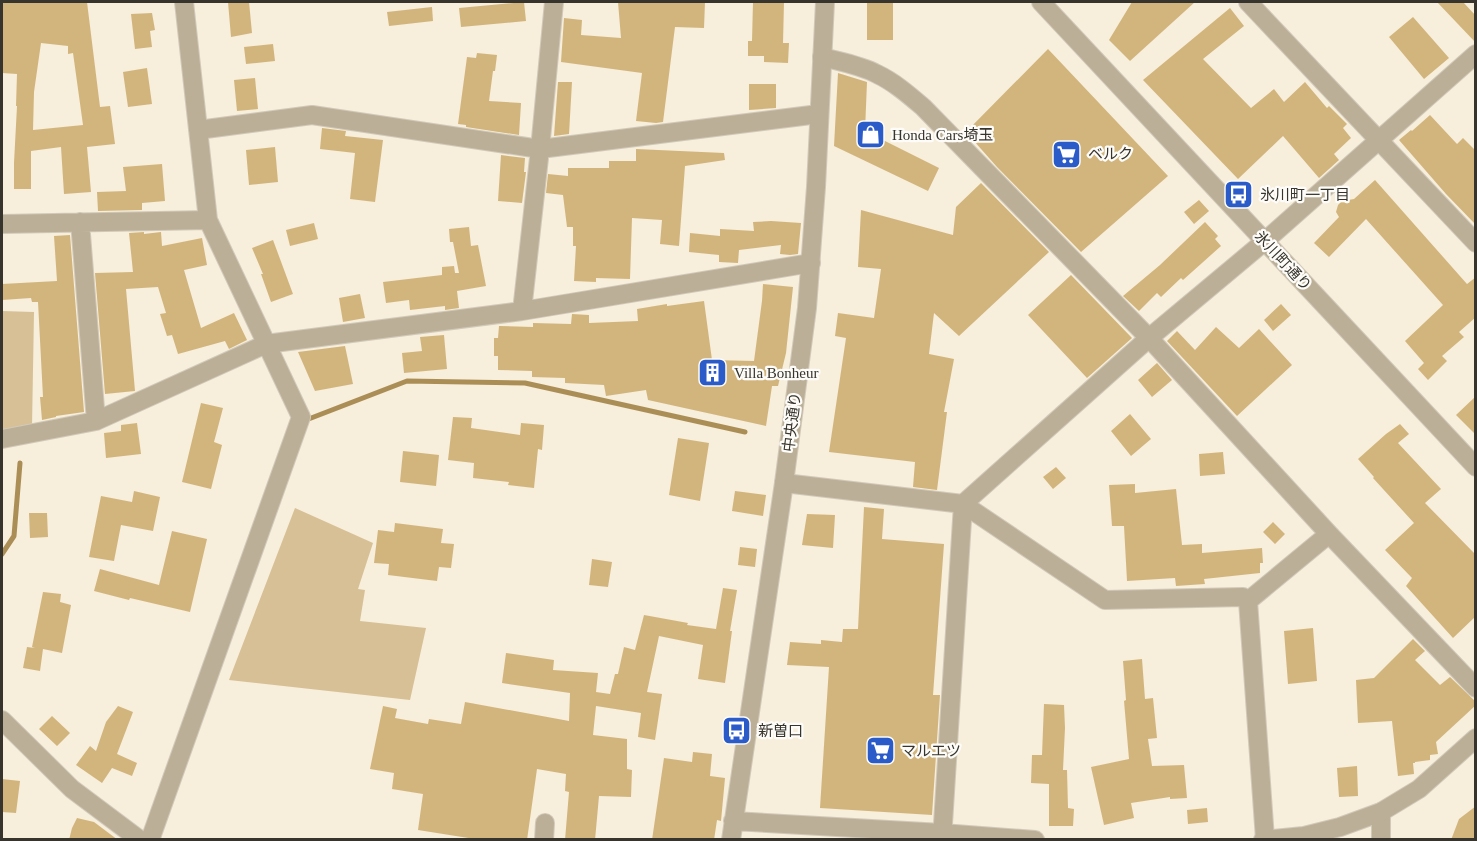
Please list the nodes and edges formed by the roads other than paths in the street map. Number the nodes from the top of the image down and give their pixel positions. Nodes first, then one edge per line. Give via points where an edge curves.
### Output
1 (184, 2) edge
2 (554, 2) edge
3 (825, 2) edge
4 (1041, 2) edge
5 (1248, 2) edge
6 (1476, 54) edge
7 (822, 57) junction
8 (819, 114) junction
9 (198, 130) junction
10 (1379, 140) junction
11 (540, 149) junction
12 (208, 220) junction
13 (80, 222) junction
14 (2, 224) edge
15 (1265, 241) junction
16 (1476, 243) edge
17 (811, 263) junction
18 (522, 311) junction
19 (1149, 338) junction
20 (266, 344) junction
21 (96, 421) junction
22 (2, 439) edge
23 (1476, 467) edge
24 (784, 483) junction
25 (963, 504) junction
26 (1329, 534) junction
27 (1248, 601) junction
28 (1476, 688) edge
29 (2, 720) edge
30 (1476, 738) edge
31 (1381, 812) junction
32 (732, 830) edge
33 (942, 836) edge
34 (1264, 839) edge
35 (140, 840) edge
36 (150, 840) edge
37 (1035, 840) edge
38 (1381, 840) edge

1 - 9 street
2 - 11 street
3 - 7 street, 中央通り
4 - 15 street, 氷川町通り
5 - 10 street
6 - 10 street
7 - 8 street, 中央通り
7 - 19 street via 877,73 901,88
8 - 11 street
8 - 17 street, 中央通り
9 - 11 street via 312,115
9 - 12 street
10 - 15 street
10 - 16 street
11 - 18 street
12 - 13 street
12 - 20 street
13 - 14 street
13 - 21 street
15 - 19 street
15 - 23 street, 氷川町通り
17 - 18 street
17 - 24 street, 中央通り
18 - 20 street
19 - 25 street
19 - 26 street
20 - 21 street
20 - 36 street via 301,417
21 - 22 street
24 - 25 street
24 - 32 street, 中央通り
25 - 27 street via 1105,600 1243,597
25 - 33 street
26 - 27 street
26 - 28 street
27 - 34 street
29 - 35 street via 72,789
30 - 31 street via 1419,789
31 - 34 street via 1304,836
31 - 38 street
32 - 33 street
33 - 37 street

